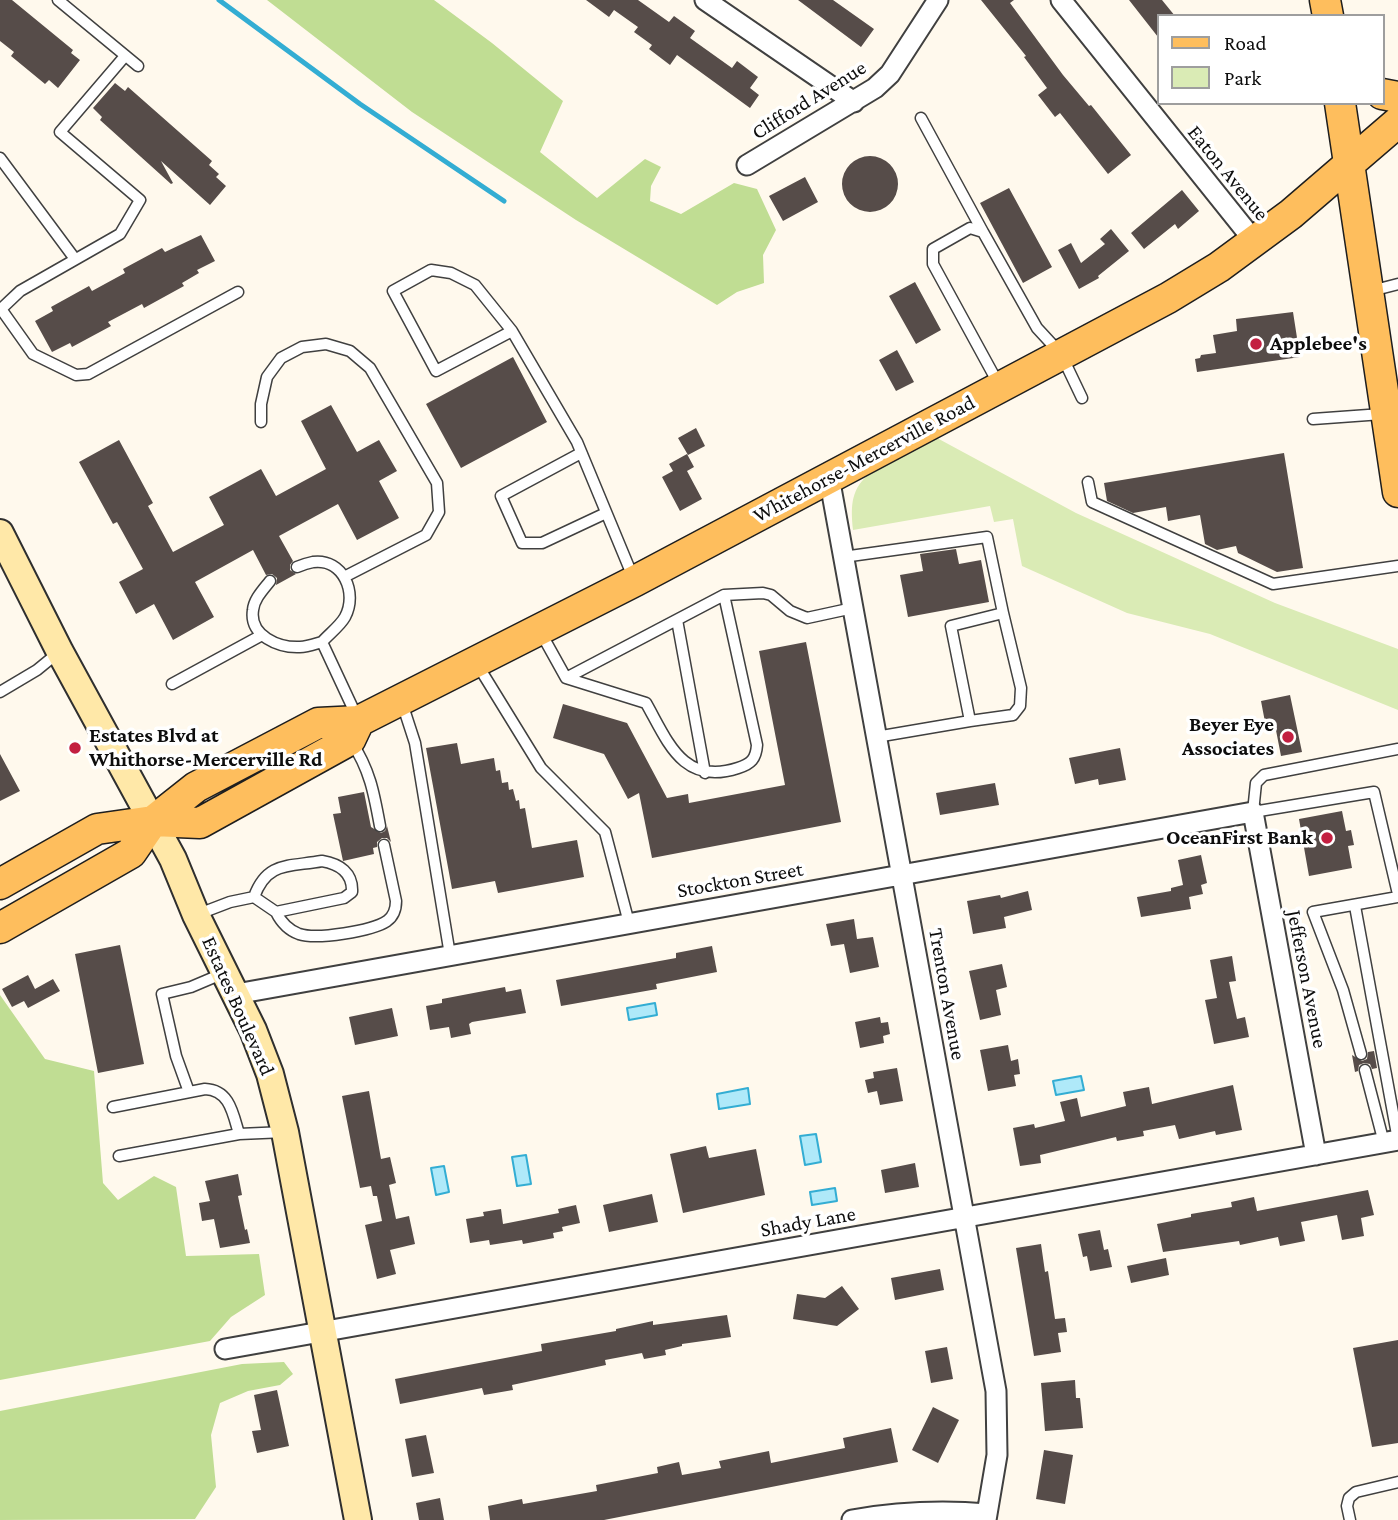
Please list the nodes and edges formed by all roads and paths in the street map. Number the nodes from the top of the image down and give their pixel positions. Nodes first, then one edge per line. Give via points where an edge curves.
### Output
1 (58, 0) edge
2 (705, 0) edge
3 (938, 0) edge
4 (1061, 0) edge
5 (125, 56) junction
6 (138, 66) dead end
7 (854, 102) junction
8 (1340, 105) edge
9 (920, 118) dead end
10 (1398, 122) edge
11 (0, 158) edge
12 (747, 165) dead end
13 (1349, 165) junction
14 (983, 232) junction
15 (1255, 243) junction
16 (75, 259) junction
17 (1398, 284) edge
18 (238, 292) dead end
19 (1368, 292) junction
20 (1, 310) edge
21 (512, 331) junction
22 (1061, 354) junction
23 (1000, 387) junction
24 (1082, 398) dead end
25 (1386, 414) junction
26 (1313, 419) dead end
27 (261, 422) dead end
28 (582, 453) junction
29 (829, 477) junction
30 (1088, 482) dead end
31 (1397, 483) edge
32 (607, 513) junction
33 (0, 533) edge
34 (843, 556) junction
35 (1398, 566) edge
36 (297, 567) dead end
37 (346, 576) junction
38 (270, 581) dead end
39 (635, 581) junction
40 (724, 596) junction
41 (853, 608) junction
42 (1003, 613) junction
43 (677, 620) junction
44 (539, 629) junction
45 (262, 635) junction
46 (322, 642) junction
47 (60, 652) junction
48 (475, 661) junction
49 (566, 678) junction
50 (172, 684) dead end
51 (0, 692) edge
52 (400, 700) junction
53 (970, 721) junction
54 (354, 731) junction
55 (876, 737) junction
56 (1398, 749) edge
57 (705, 773) junction
58 (1253, 811) junction
59 (153, 821) junction
60 (380, 825) dead end
61 (384, 845) dead end
62 (901, 874) junction
63 (0, 884) edge
64 (1398, 895) edge
65 (254, 897) junction
66 (1355, 906) junction
67 (276, 912) junction
68 (196, 915) junction
69 (629, 923) junction
70 (0, 928) edge
71 (450, 955) junction
72 (230, 983) junction
73 (1361, 1054) dead end
74 (1365, 1070) dead end
75 (189, 1092) junction
76 (113, 1107) dead end
77 (285, 1132) junction
78 (239, 1134) junction
79 (1393, 1141) edge
80 (1317, 1155) junction
81 (119, 1156) dead end
82 (964, 1217) junction
83 (322, 1330) junction
84 (225, 1349) dead end
85 (1398, 1482) edge
86 (986, 1517) edge
87 (358, 1520) edge
88 (852, 1520) edge
89 (1350, 1520) edge

1 - 5 lane
2 - 7 street
3 - 7 street, Clifford Avenue via 890,74
4 - 15 street, Eaton Avenue
5 - 6 lane
5 - 16 lane via 60,132 140,200 120,234
7 - 12 street, Clifford Avenue
8 - 13 main road
9 - 14 lane
10 - 13 main road, Whitehorse-Mercerville Road
11 - 16 lane
13 - 15 main road, Whitehorse-Mercerville Road
13 - 19 main road
14 - 22 lane via 1037,328
14 - 23 lane via 970,228 933,249 933,264
15 - 22 main road, Whitehorse-Mercerville Road via 1168,298
16 - 20 lane via 20,291
17 - 19 lane
18 - 20 lane via 88,374 76,375 33,354
19 - 25 main road
21 - 21 lane via 475,285 451,273 431,270 393,290 436,371
21 - 28 lane
22 - 23 main road, Whitehorse-Mercerville Road
22 - 24 lane
23 - 29 main road, Whitehorse-Mercerville Road
25 - 26 lane
25 - 31 main road
27 - 37 lane via 267,377 281,358 302,347 326,344 350,351 370,368 437,483 439,512 426,535
28 - 32 lane
28 - 32 lane via 501,496 522,543 542,543
29 - 34 street, Trenton Avenue
29 - 39 main road, Whitehorse-Mercerville Road
30 - 35 lane via 1092,502 1273,584
32 - 39 lane
33 - 47 street, Estates Boulevard
34 - 41 street, Trenton Avenue
34 - 42 lane via 987,537
36 - 37 lane via 315,561
37 - 46 lane via 351,596 345,617
38 - 45 lane via 252,612
39 - 44 main road, Whitehorse-Mercerville Road
40 - 41 lane via 771,595 807,618
40 - 43 lane
40 - 57 lane via 756,756 740,767
41 - 55 street, Trenton Avenue
42 - 53 lane via 1021,688 1020,706 1013,715
42 - 53 lane via 951,626
43 - 49 lane
43 - 57 lane
44 - 48 main road, Whitehorse-Mercerville Road
44 - 49 lane
45 - 46 lane via 272,643 300,648
45 - 50 lane
46 - 54 lane
47 - 51 lane
47 - 59 street, Estates Boulevard
48 - 52 main road, Whitehorse-Mercerville Road
48 - 69 lane via 541,768 605,832
49 - 57 lane via 646,703 676,755
52 - 54 main road, Whitehorse-Mercerville Road
52 - 71 lane via 415,743
53 - 55 lane
54 - 59 main road, Whitehorse-Mercerville Road via 200,823
54 - 60 lane
55 - 62 street, Trenton Avenue
56 - 58 lane via 1264,775 1256,783
58 - 62 street, Stockton Street
58 - 64 lane via 1374,792
58 - 80 street, Jefferson Avenue
59 - 63 main road, Whitehorse-Mercerville Road via 97,829
59 - 68 street, Estates Boulevard
59 - 70 main road via 131,853
61 - 67 lane via 396,901 390,920 323,936 301,935 281,922
62 - 69 street, Stockton Street
62 - 82 street, Trenton Avenue
64 - 66 lane
65 - 67 lane
65 - 67 lane via 271,870 322,860 342,868 353,881 352,892 344,898
65 - 68 lane
66 - 73 lane via 1313,912 1347,1001
66 - 79 lane
68 - 72 street, Estates Boulevard
69 - 71 street, Stockton Street
71 - 72 street, Stockton Street
72 - 75 lane via 162,994
72 - 77 street, Estates Boulevard via 270,1074
74 - 79 lane
75 - 76 lane
75 - 78 lane via 215,1089 224,1095
77 - 78 lane
77 - 83 street, Estates Boulevard
78 - 81 lane
79 - 80 street, Shady Lane
80 - 82 street, Shady Lane
82 - 83 street, Shady Lane
82 - 86 street, Trenton Avenue via 996,1391 997,1455
83 - 84 street, Shady Lane
83 - 87 street, Estates Boulevard
85 - 89 lane via 1356,1492 1347,1506
86 - 88 street via 925,1510

